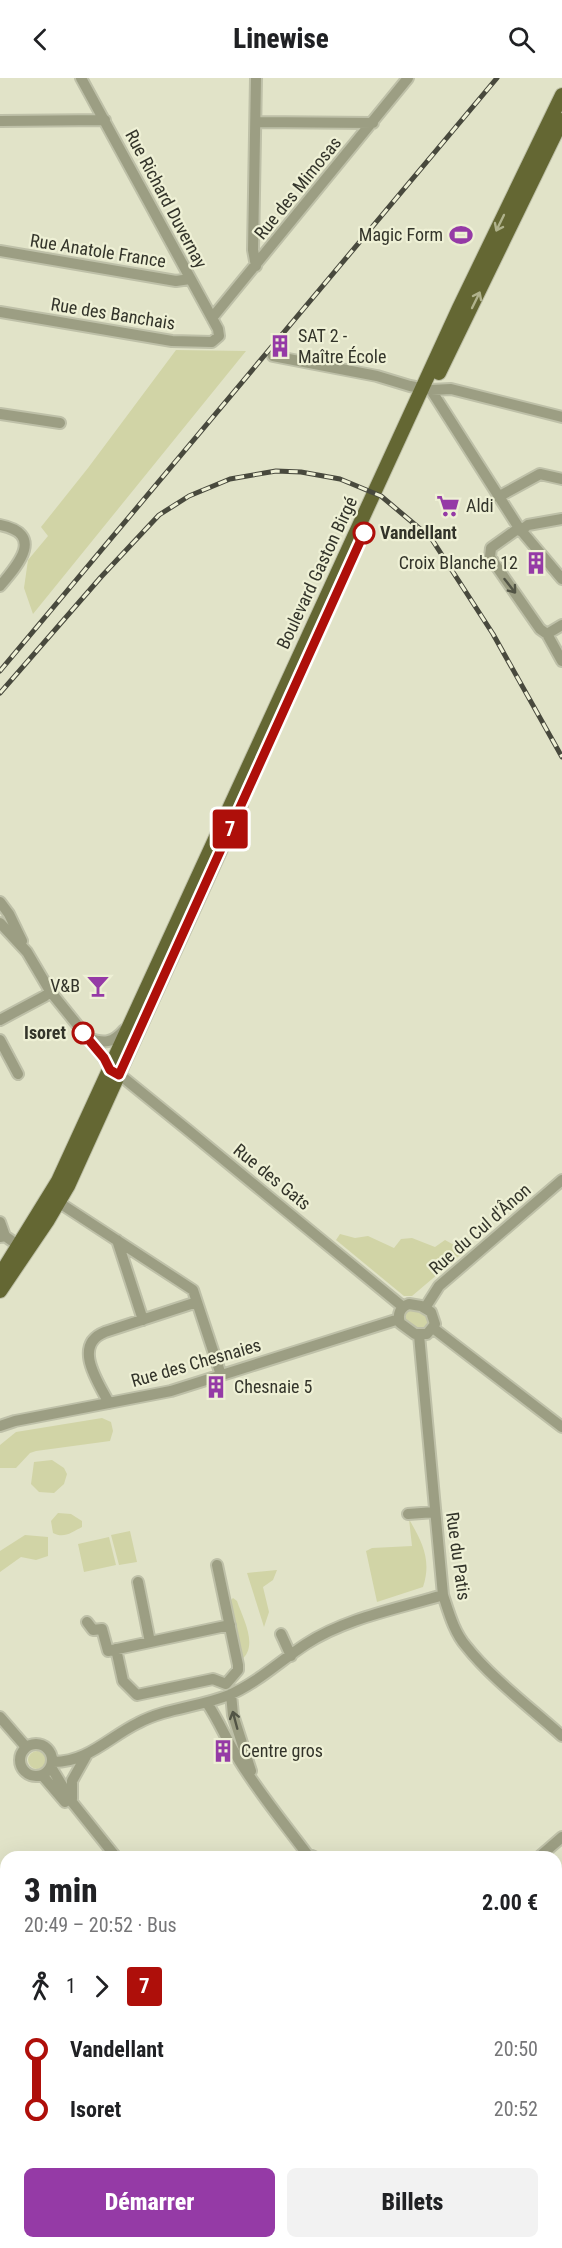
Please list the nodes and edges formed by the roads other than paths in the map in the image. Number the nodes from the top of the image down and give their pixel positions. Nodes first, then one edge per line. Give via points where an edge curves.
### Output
1 (81, 78) edge
2 (256, 78) edge
3 (408, 78) edge
4 (562, 95) edge
5 (105, 120) junction
6 (562, 120) edge
7 (0, 121) edge
8 (256, 122) junction
9 (373, 123) junction
10 (0, 251) edge
11 (256, 266) junction
12 (190, 279) junction
13 (0, 312) edge
14 (212, 318) junction
15 (219, 336) joint
16 (273, 356) dead end
17 (427, 389) junction
18 (562, 406) edge
19 (0, 414) edge
20 (558, 416) edge
21 (60, 423) dead end
22 (562, 479) edge
23 (498, 497) junction
24 (562, 519) edge
25 (0, 525) edge
26 (520, 529) junction
27 (562, 579) edge
28 (0, 586) edge
29 (562, 625) edge
30 (548, 634) junction
31 (562, 661) edge
32 (0, 902) edge
33 (2, 925) edge
34 (27, 952) junction
35 (50, 991) junction
36 (0, 1020) edge
37 (129, 1024) junction
38 (88, 1038) junction
39 (0, 1040) edge
40 (114, 1072) junction
41 (18, 1074) dead end
42 (562, 1180) edge
43 (54, 1199) junction
44 (0, 1222) edge
45 (2, 1237) edge
46 (117, 1240) junction
47 (19, 1246) junction
48 (0, 1275) edge
49 (0, 1291) edge
50 (197, 1302) junction
51 (403, 1307) junction
52 (425, 1308) junction
53 (399, 1319) junction
54 (143, 1320) junction
55 (433, 1328) junction
56 (419, 1335) junction
57 (221, 1375) junction
58 (109, 1403) junction
59 (0, 1426) edge
60 (562, 1426) edge
61 (435, 1512) junction
62 (408, 1514) dead end
63 (217, 1565) dead end
64 (138, 1582) dead end
65 (443, 1595) junction
66 (87, 1622) dead end
67 (230, 1625) junction
68 (281, 1634) dead end
69 (150, 1642) junction
70 (116, 1649) junction
71 (291, 1656) junction
72 (228, 1689) junction
73 (207, 1703) junction
74 (0, 1717) edge
75 (562, 1736) edge
76 (26, 1747) junction
77 (86, 1756) junction
78 (48, 1764) junction
79 (256, 1786) junction
80 (72, 1802) junction
81 (562, 1837) edge
82 (105, 1851) edge
83 (111, 1851) edge
84 (306, 1851) edge
85 (546, 1851) edge

1 - 5 street, Rue Richard Duvernay
2 - 8 street
3 - 9 street, Rue des Mimosas
4 -> 17 main road, Boulevard Gaston Birgé
5 - 7 street
5 - 12 street, Rue Richard Duvernay
17 -> 6 main road, Boulevard Gaston Birgé
8 - 9 street
8 - 11 street
9 - 11 street, Rue des Mimosas
10 - 12 street, Rue Anatole France via 176,280
11 - 14 street, Rue des Mimosas
12 - 14 street, Rue Richard Duvernay
13 - 15 street, Rue des Banchais via 171,341 212,342
14 - 15 street, Rue Richard Duvernay
16 - 17 street
17 - 20 street via 451,389
17 - 23 street
17 - 37 main road, Boulevard Gaston Birgé
17 - 40 main road, Boulevard Gaston Birgé
18 - 20 street
19 - 21 street
22 - 23 street via 540,474
23 - 26 street
24 - 26 street
25 - 28 street via 15,529 22,535 24,545 21,561
26 - 27 street
26 -> 30 street via 493,546 489,554 540,629
29 - 30 street
30 - 31 street
32 - 34 street
33 - 34 street
34 - 35 street, Rue des Gats
35 - 36 street
35 - 38 street, Rue des Gats
37 - 38 street via 109,1042
37 - 40 main road, Boulevard Gaston Birgé
38 - 40 street, Rue des Gats
39 - 41 street
40 - 43 main road, Boulevard Gaston Birgé via 68,1186
40 - 51 street, Rue des Gats
42 - 52 street, Rue du Cul d'Ânon via 439,1286
43 - 46 street
43 - 47 main road, Boulevard Gaston Birgé
43 - 49 main road, Boulevard Gaston Birgé
44 - 45 street
45 - 47 street
46 - 50 street via 188,1286
46 - 54 street
47 - 48 main road, Boulevard Gaston Birgé
50 - 54 street
50 - 57 street
51 - 52 street via 412,1304
51 - 53 street
52 - 55 street via 433,1316
53 - 56 street
53 - 57 street, Rue des Chesnaies
54 - 58 street via 100,1334 90,1346 92,1368
55 - 56 street
55 - 60 street
56 - 61 street, Rue du Patis
57 - 58 street, Rue des Chesnaies via 171,1391
58 - 59 street, Rue des Chesnaies
61 - 62 street
61 - 65 street, Rue du Patis
63 - 67 street
64 - 69 street
65 - 71 street via 337,1628
65 - 75 street, Rue du Patis via 465,1646
66 - 70 street via 93,1630 102,1629 108,1651
67 - 69 street
67 - 72 street via 238,1670
68 - 71 street
69 - 70 street
70 - 72 street via 123,1681 137,1695 213,1679
71 - 72 street
72 - 73 street
79 -> 72 street
73 - 77 street via 138,1722
73 - 79 street
74 - 76 street
76 - 78 street via 41,1745
76 - 78 street via 20,1755 22,1769 29,1775
77 - 78 street
77 - 80 street via 72,1781
78 - 80 street
78 - 82 street
79 - 84 street
80 - 83 street
81 - 85 street

